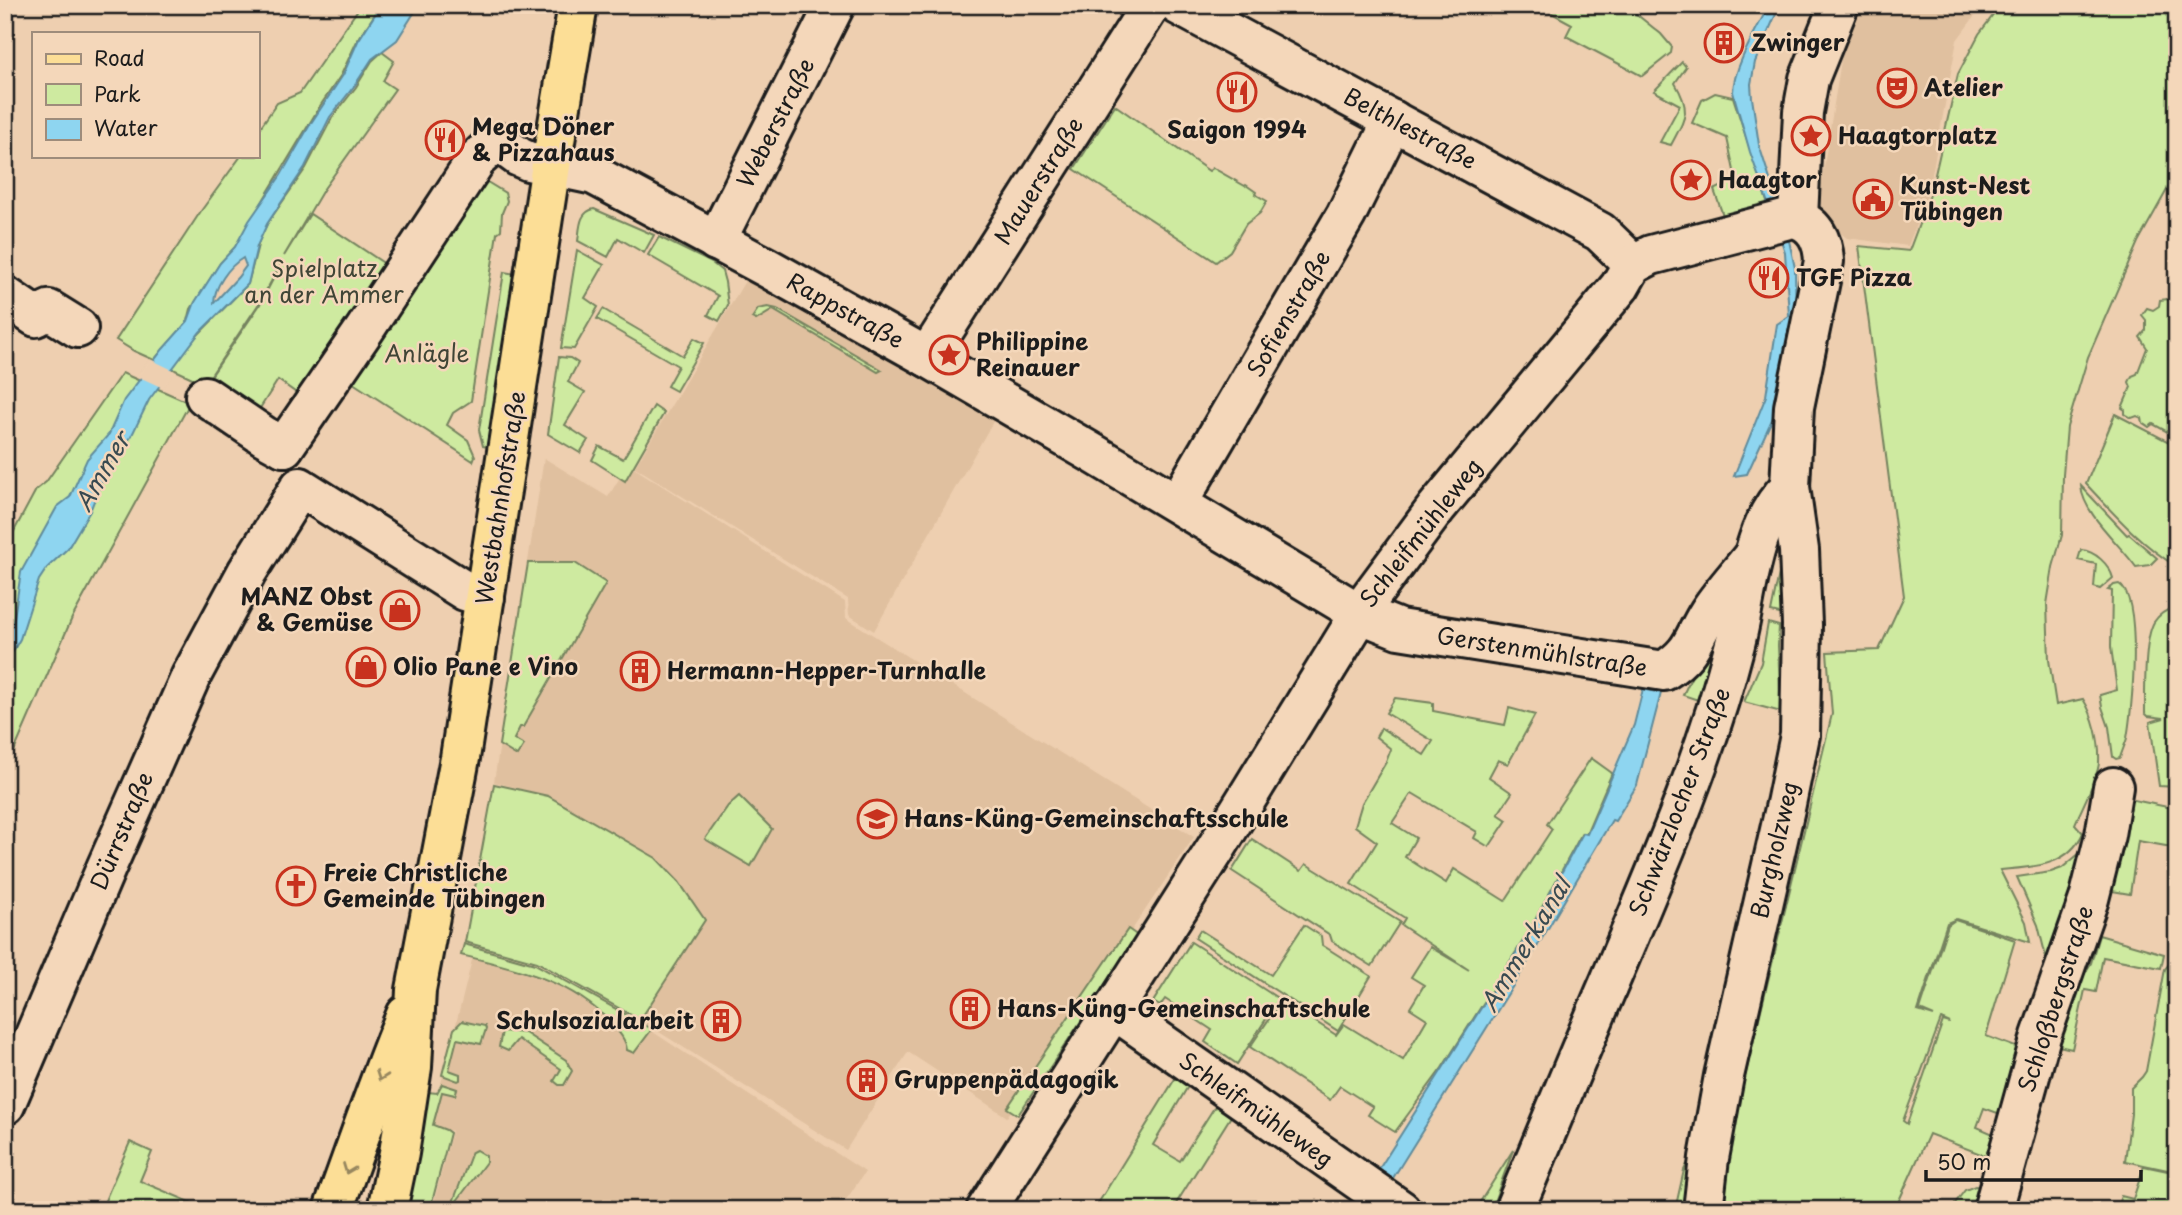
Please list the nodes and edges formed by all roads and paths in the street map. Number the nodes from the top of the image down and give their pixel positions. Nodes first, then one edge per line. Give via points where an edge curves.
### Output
1 (578, 5) edge
2 (835, 5) edge
3 (1151, 5) edge
4 (1178, 5) edge
5 (1839, 5) edge
6 (1393, 120) junction
7 (551, 165) junction
8 (1798, 218) junction
9 (716, 241) junction
10 (1632, 265) junction
11 (5, 296) edge
12 (78, 328) dead end
13 (927, 357) junction
14 (205, 396) dead end
15 (284, 447) junction
16 (300, 487) junction
17 (1790, 487) junction
18 (1178, 503) junction
19 (1753, 556) junction
20 (485, 597) junction
21 (1359, 613) junction
22 (2113, 787) dead end
23 (416, 990) junction
24 (1113, 1009) junction
25 (5, 1105) edge
26 (333, 1210) edge
27 (387, 1210) edge
28 (986, 1210) edge
29 (1401, 1210) edge
30 (1514, 1210) edge
31 (1703, 1210) edge
32 (1993, 1210) edge

1 - 7 main road, Westbahnhofstraße
2 - 9 street, Weberstraße
3 - 13 street, Mauerstraße
4 - 6 street, Belthlestraße
5 - 8 street via 1809,79
6 - 10 street, Belthlestraße via 1600,232
6 - 18 street, Sofienstraße via 1346,215
7 - 9 street, Rappstraße via 594,175
7 - 15 street, Rappstraße via 519,157 500,143 477,159
7 - 20 main road, Westbahnhofstraße
8 - 10 street via 1651,255
8 - 17 street via 1816,232 1824,261 1794,407
9 - 13 street, Rappstraße
10 - 21 street, Schleifmühleweg via 1613,295 1437,507
11 - 12 street via 36,317 49,310
13 - 18 street, Rappstraße
14 - 15 street
15 - 16 street
16 - 20 street via 465,591
16 - 25 street, Dürrstraße via 238,561
17 - 19 street, Schwärzlocher Straße via 1774,508
17 - 31 street, Burgholzweg via 1799,550 1800,735 1724,1076
18 - 21 street, Rappstraße
19 - 21 street, Gerstenmühlstraße via 1709,613 1681,660 1664,671 1399,629
19 - 30 street, Schwärzlocher Straße via 1726,683 1705,747
20 - 23 main road, Westbahnhofstraße
21 - 24 street, Schleifmühleweg
22 - 32 street, Schloßbergstraße via 2089,899 2041,1036
23 -> 26 main road, Westbahnhofstraße via 380,1075
23 - 27 main road, Westbahnhofstraße via 412,1067
24 - 28 street, Schleifmühleweg
24 - 29 street, Schleifmühleweg

